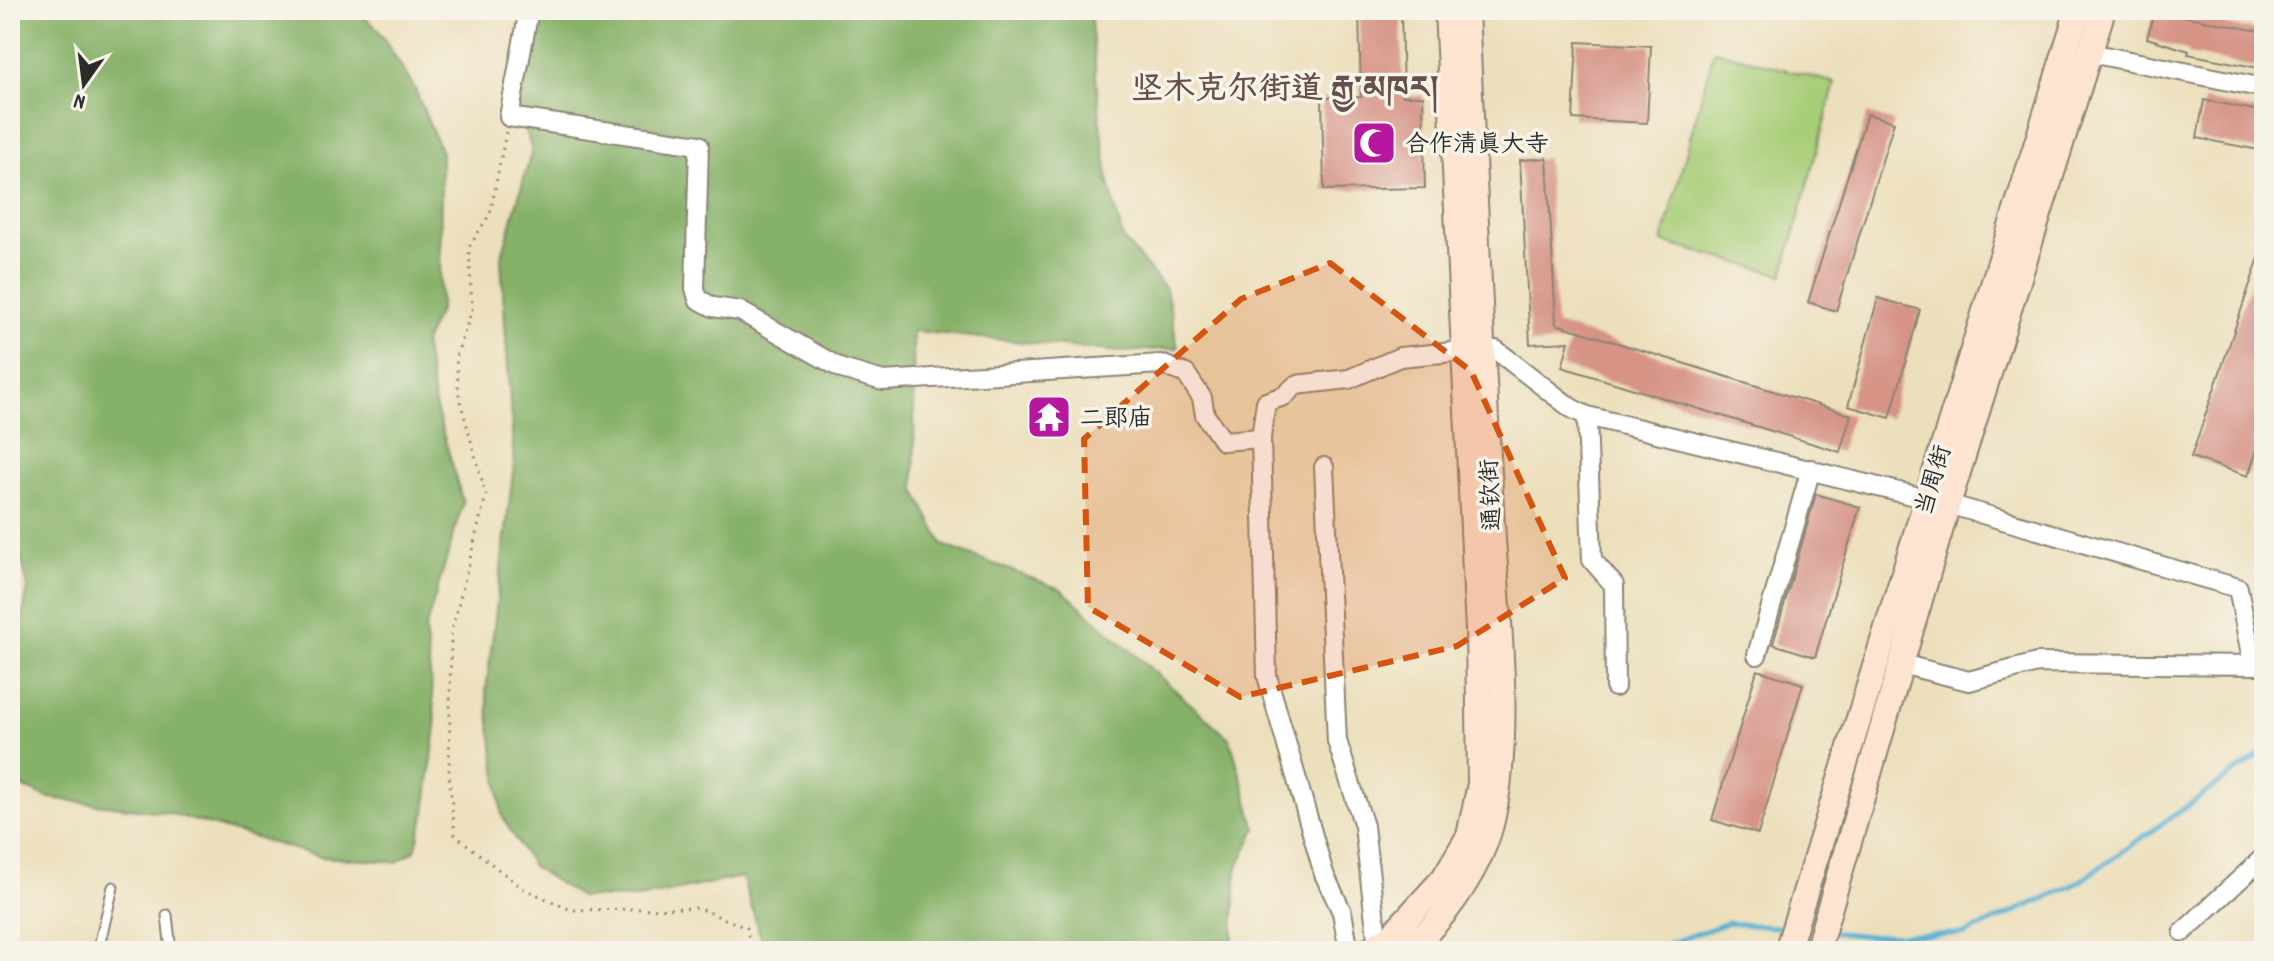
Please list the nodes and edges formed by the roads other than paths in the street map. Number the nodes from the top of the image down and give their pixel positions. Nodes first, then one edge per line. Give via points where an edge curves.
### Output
1 (529, 10) edge
2 (1447, 10) edge
3 (1466, 10) edge
4 (2078, 10) edge
5 (2103, 10) edge
6 (2090, 53) junction
7 (2264, 88) edge
8 (1473, 351) junction
9 (1587, 416) junction
10 (1261, 438) junction
11 (1324, 467) dead end
12 (1811, 469) junction
13 (1937, 501) junction
14 (1757, 655) dead end
15 (1901, 664) junction
16 (2258, 665) edge
17 (1615, 687) dead end
18 (2264, 857) edge
19 (113, 887) dead end
20 (167, 915) dead end
21 (2183, 932) dead end
22 (1373, 949) edge
23 (98, 951) edge
24 (171, 951) edge
25 (1349, 951) edge
26 (1405, 951) edge
27 (1787, 951) edge
28 (1817, 951) edge

1 - 10 street via 509,117 699,145 698,299 740,311 842,369 883,381 1161,364 1186,374 1223,441
2 - 8 main road
3 - 8 main road, 通钦街
4 - 13 main road, 当周街
5 - 6 main road, 当周街
6 - 7 street
6 - 13 main road, 当周街
8 - 9 street via 1496,350
8 - 10 street via 1400,357 1349,379 1296,385 1266,402
8 - 22 main road via 1482,742 1476,813 1444,878
8 - 26 main road, 通钦街 via 1498,625 1498,790 1486,844 1437,919
9 - 12 street
9 - 17 street via 1592,560 1614,585
10 - 25 street via 1267,676 1324,874 1342,912
11 - 22 street via 1337,741 1364,826
12 - 13 street
12 - 14 street
13 - 15 main road, 当周街
13 - 16 street via 2238,588
13 - 27 main road, 当周街
15 - 16 street via 1969,681 2037,663
15 - 28 main road, 当周街
18 - 21 street
19 - 23 lane
20 - 24 lane

